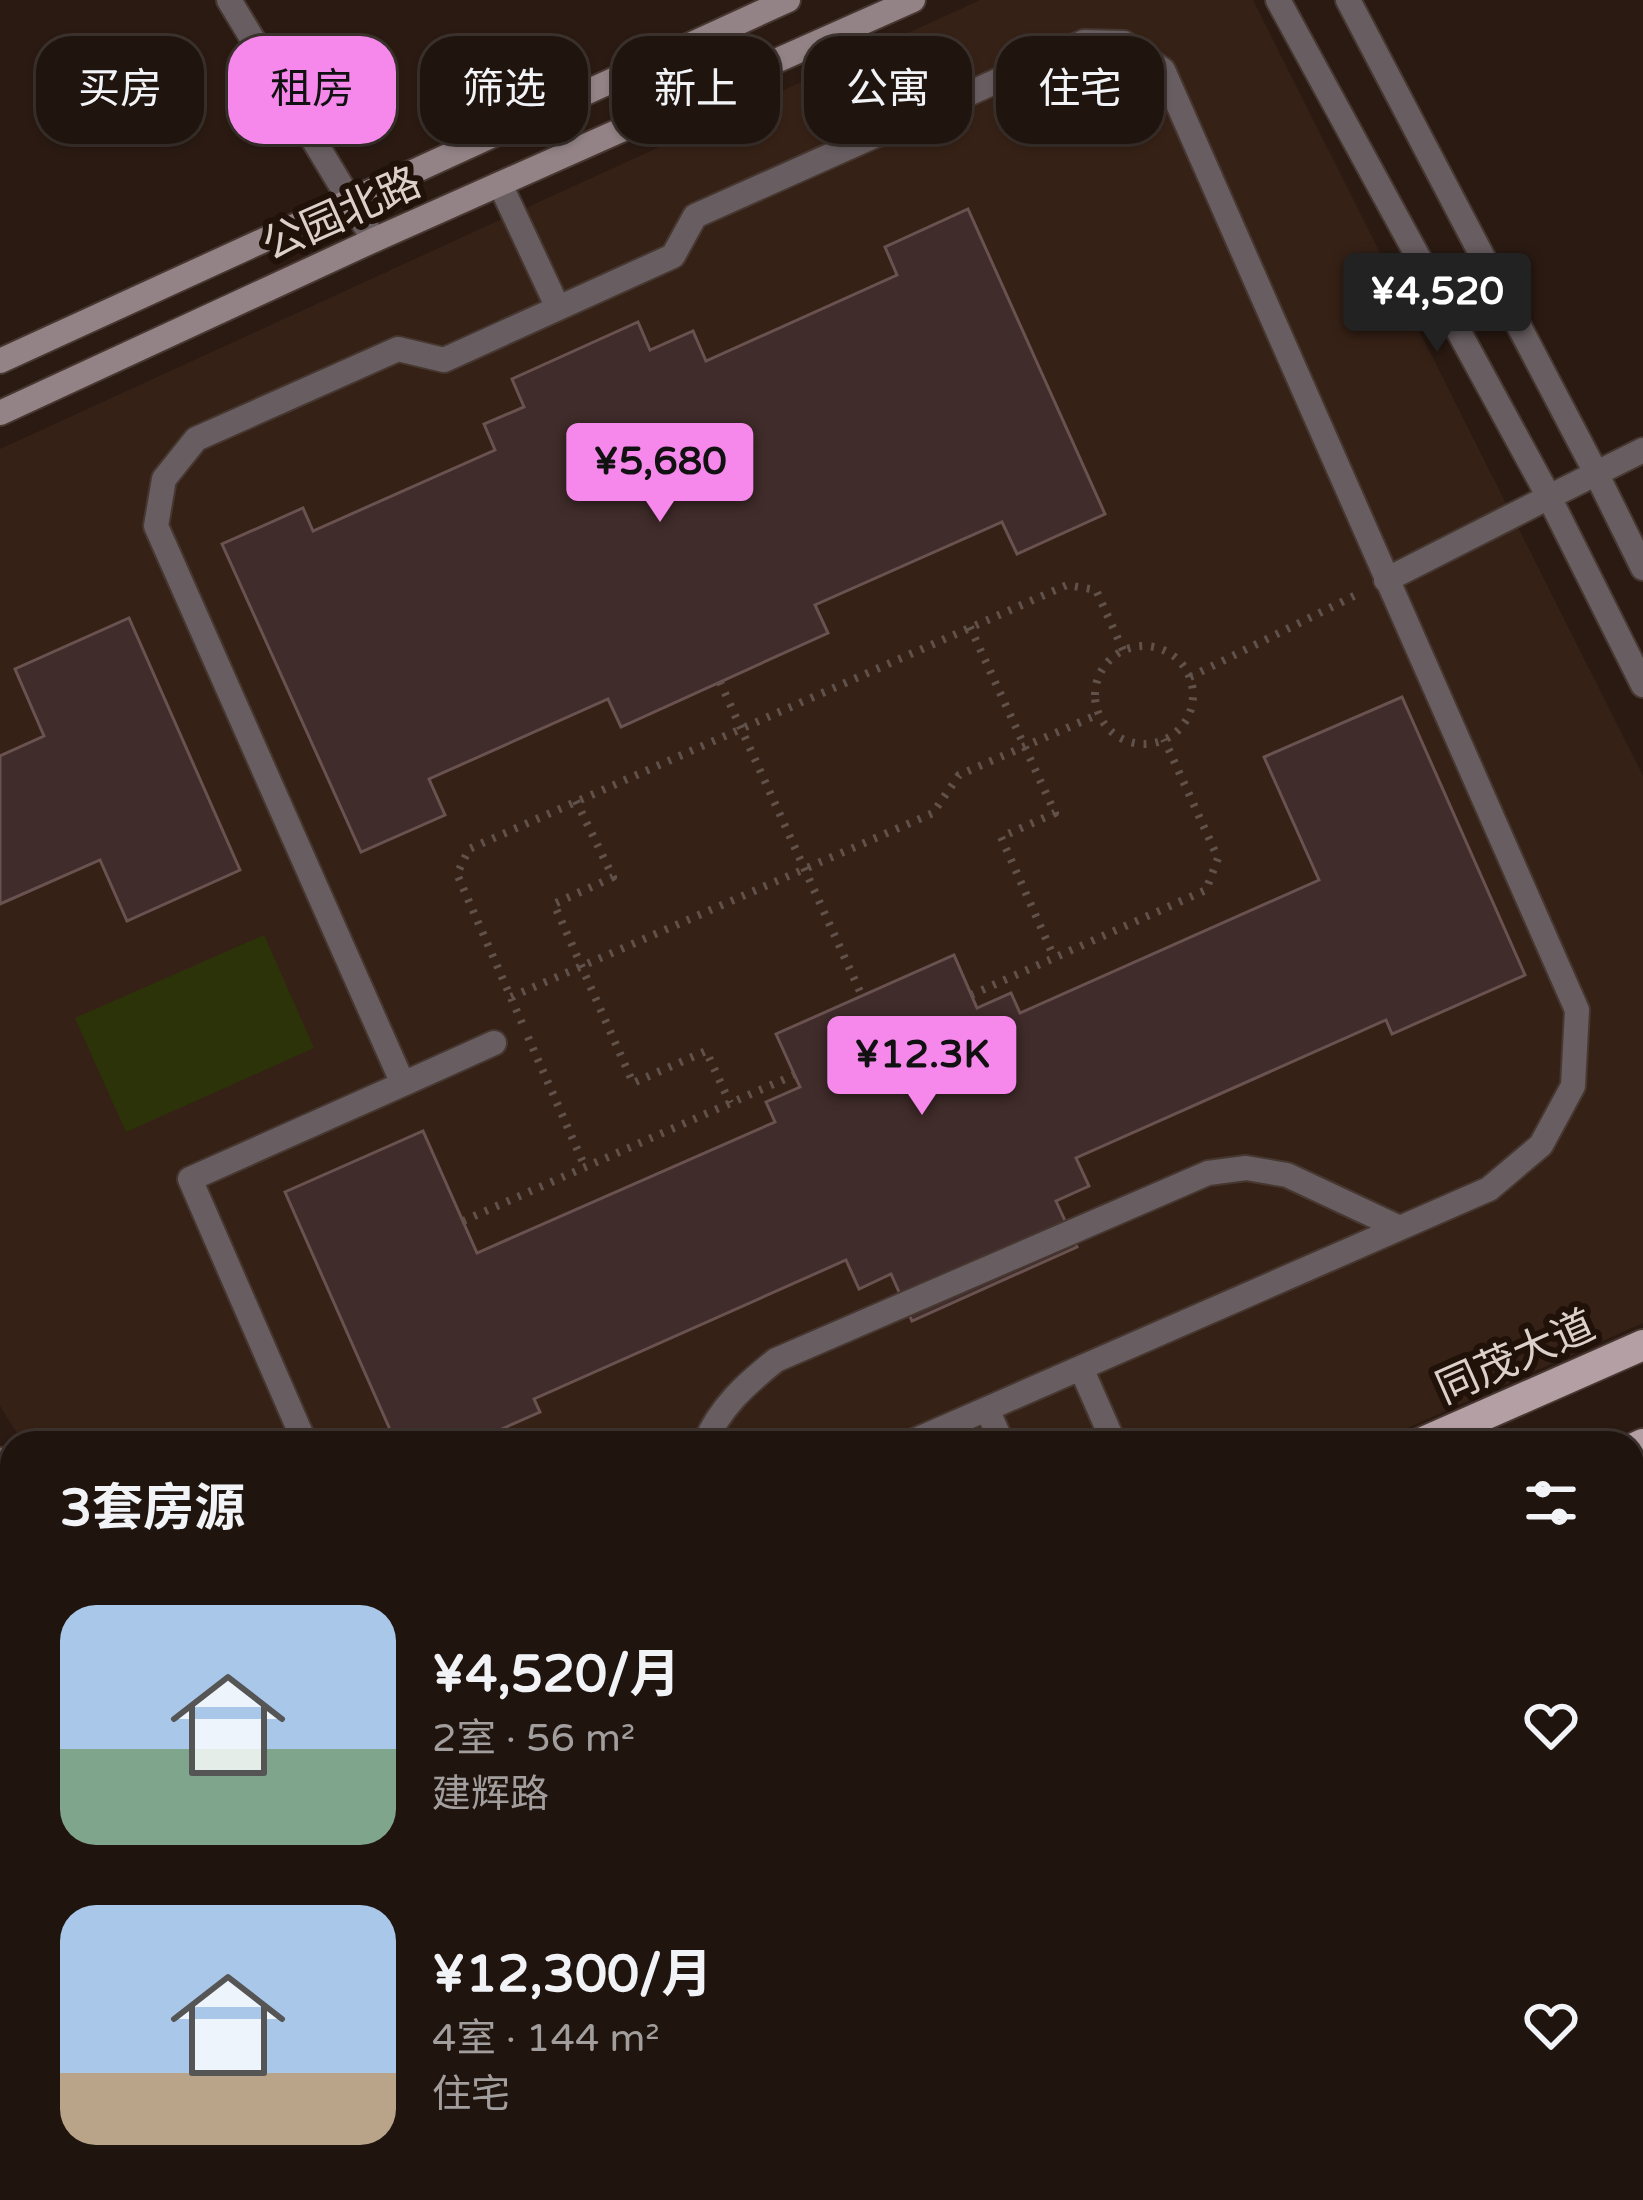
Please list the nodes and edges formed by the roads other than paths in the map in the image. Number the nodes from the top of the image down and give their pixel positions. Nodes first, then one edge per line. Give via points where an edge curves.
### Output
1 (229, 0) edge
2 (788, 0) edge
3 (913, 0) edge
4 (1278, 0) edge
5 (1348, 0) edge
6 (500, 184) junction
7 (350, 202) junction
8 (374, 240) junction
9 (558, 308) junction
10 (0, 362) edge
11 (0, 413) edge
12 (1643, 450) edge
13 (1597, 473) junction
14 (1550, 497) junction
15 (1643, 568) edge
16 (1387, 580) junction
17 (1643, 685) edge
18 (494, 1043) dead end
19 (403, 1084) junction
20 (1400, 1228) junction
21 (1643, 1345) edge
22 (1081, 1368) junction
23 (987, 1409) junction
24 (300, 1431) edge
25 (710, 1431) edge
26 (937, 1431) edge
27 (997, 1431) edge
28 (1109, 1431) edge
29 (1447, 1431) edge

1 - 7 street
2 - 7 main road, 公园北路
3 - 6 main road, 公园北路
4 - 14 street
5 - 13 street
6 - 8 main road, 公园北路
6 - 9 street
7 - 8 street
7 - 10 main road, 公园北路
8 - 11 main road, 公园北路
9 - 16 street via 673,256 695,216 1084,42 1124,43 1163,70
9 - 19 street via 444,360 398,349 196,439 164,479 157,526
12 - 13 street
13 - 14 street
13 - 15 street
14 - 16 street
14 - 17 street
16 - 20 street via 1577,1010 1573,1086 1541,1144 1489,1189
18 - 19 street
19 - 24 street via 190,1179
20 - 22 street
20 - 25 street via 1287,1174 1208,1172 776,1360
21 - 29 main road, 同茂大道
22 - 23 street
22 - 28 street
23 - 26 street
23 - 27 street

